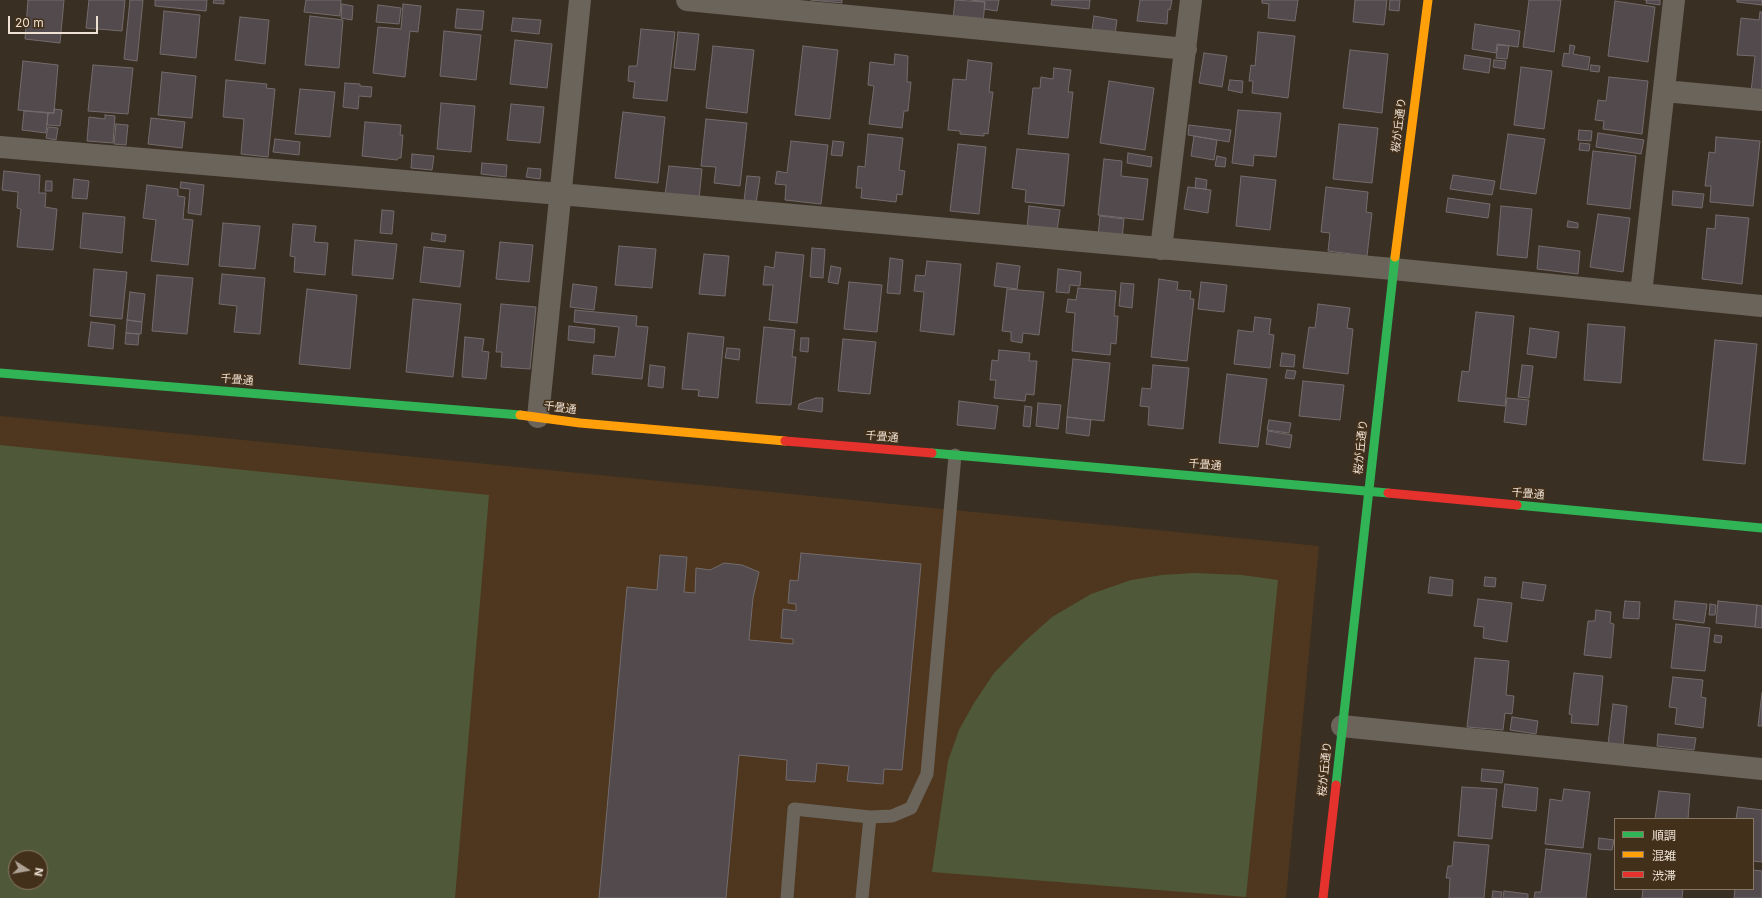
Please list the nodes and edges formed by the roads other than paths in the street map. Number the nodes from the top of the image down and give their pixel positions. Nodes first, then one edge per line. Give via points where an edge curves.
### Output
1 (580, 0) edge
2 (687, 0) edge
3 (1192, 0) edge
4 (1428, 0) edge
5 (1674, 0) edge
6 (1186, 49) junction
7 (1664, 91) junction
8 (1762, 100) edge
9 (0, 147) edge
10 (560, 194) junction
11 (1162, 249) junction
12 (1393, 269) junction
13 (1642, 294) junction
14 (1762, 306) edge
15 (0, 373) edge
16 (538, 417) junction
17 (955, 455) junction
18 (1368, 491) junction
19 (1762, 528) edge
20 (1342, 726) junction
21 (1762, 769) edge
22 (870, 816) junction
23 (787, 898) edge
24 (862, 898) edge
25 (1323, 898) edge

1 - 10 street
2 - 6 street
3 - 6 street
4 - 12 street, 桜が丘通り
5 - 7 street
6 - 11 street
7 - 8 street
7 - 13 street
9 - 10 street
10 - 11 street
10 - 16 street
11 - 12 street
12 - 13 street
12 - 18 street, 桜が丘通り
13 - 14 street
15 - 16 street, 千畳通
16 - 17 street, 千畳通 via 580,423
17 - 18 street, 千畳通
17 - 22 lane via 927,774 911,808 892,816
18 - 19 street, 千畳通
18 - 20 street, 桜が丘通り
20 - 21 street
20 - 25 street, 桜が丘通り
22 - 23 lane via 794,809
22 - 24 lane

